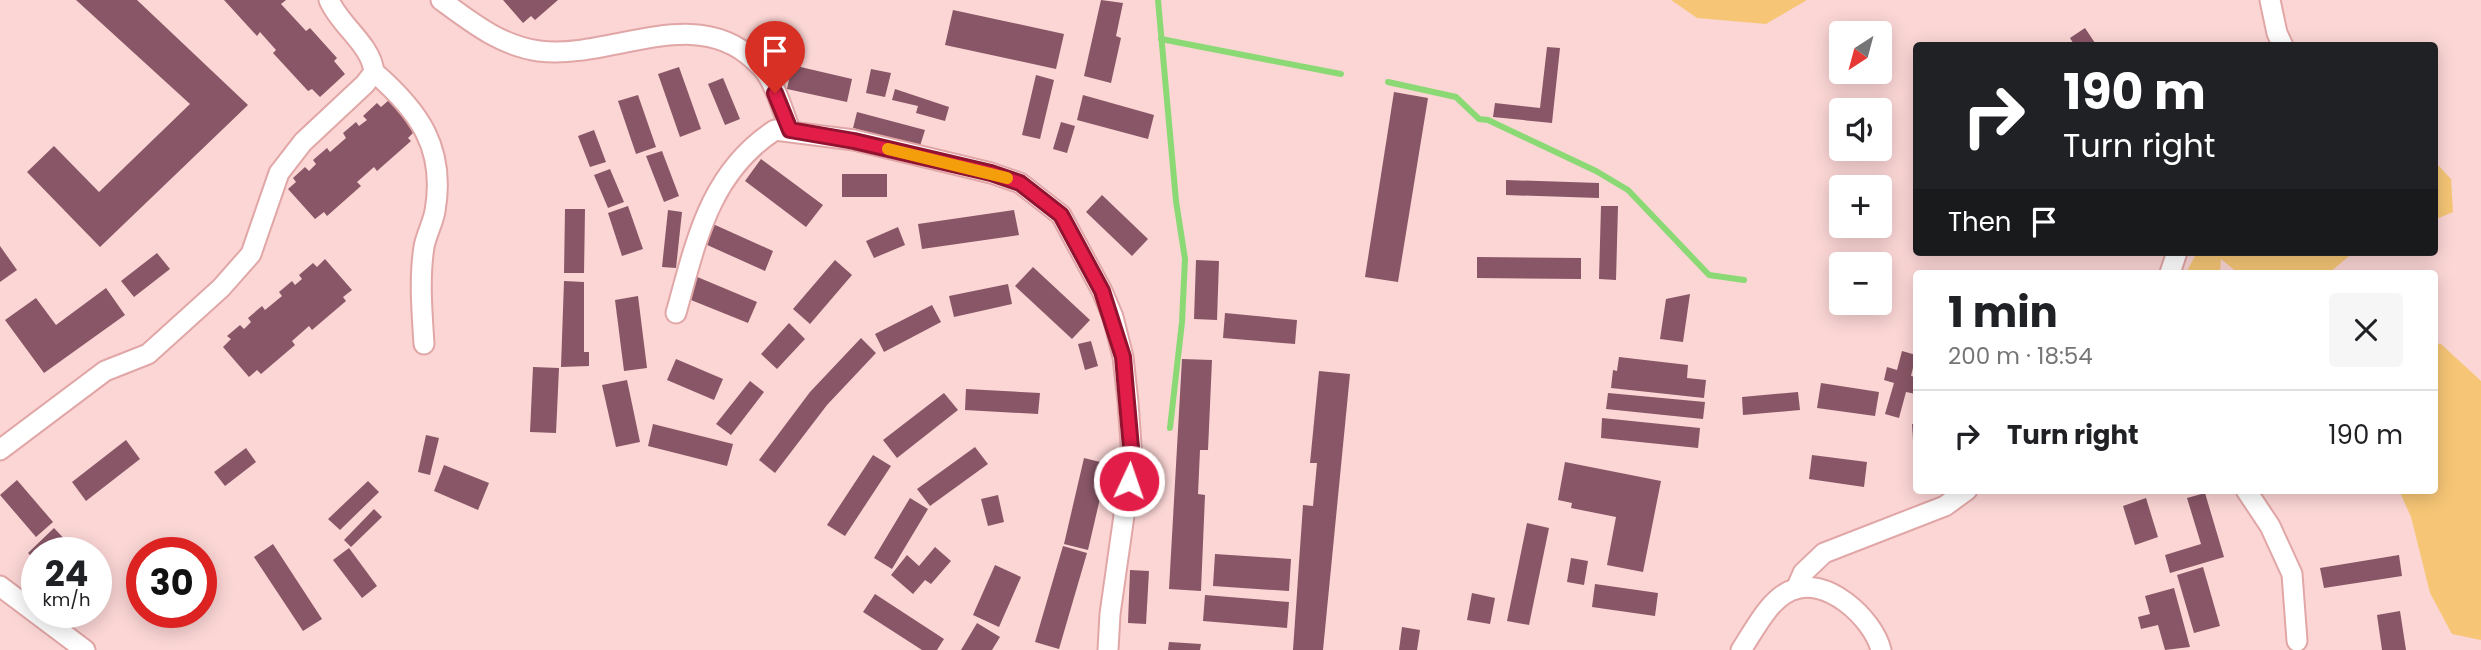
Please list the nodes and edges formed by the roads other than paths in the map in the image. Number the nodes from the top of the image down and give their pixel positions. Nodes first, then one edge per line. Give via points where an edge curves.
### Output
1 (329, 0) edge
2 (441, 0) edge
3 (2270, 0) edge
4 (2282, 42) edge
5 (374, 72) junction
6 (790, 130) junction
7 (676, 313) dead end
8 (424, 344) dead end
9 (0, 450) edge
10 (1962, 494) edge
11 (2249, 494) edge
12 (0, 586) edge
13 (1796, 589) junction
14 (2297, 640) dead end
15 (85, 650) edge
16 (1108, 650) edge
17 (1741, 650) edge
18 (1881, 650) edge

1 - 5 street via 373,57
2 - 6 street via 488,34 539,51 588,49 647,36 708,35 739,46 768,74
3 - 4 street
5 - 8 street via 403,97 430,137 439,177 435,213 424,247
5 - 9 street via 303,142 279,173 251,254 221,288 148,354 105,371
6 - 7 street via 775,130 754,144 728,174 703,217
6 - 16 street via 991,173 1020,183 1061,215 1113,317 1128,402 1132,459
10 - 13 street via 1945,506 1824,553 1803,573
11 - 14 street via 2270,526 2292,574
12 - 15 street
13 - 17 street via 1777,600
13 - 18 street via 1812,588 1839,596 1872,629

